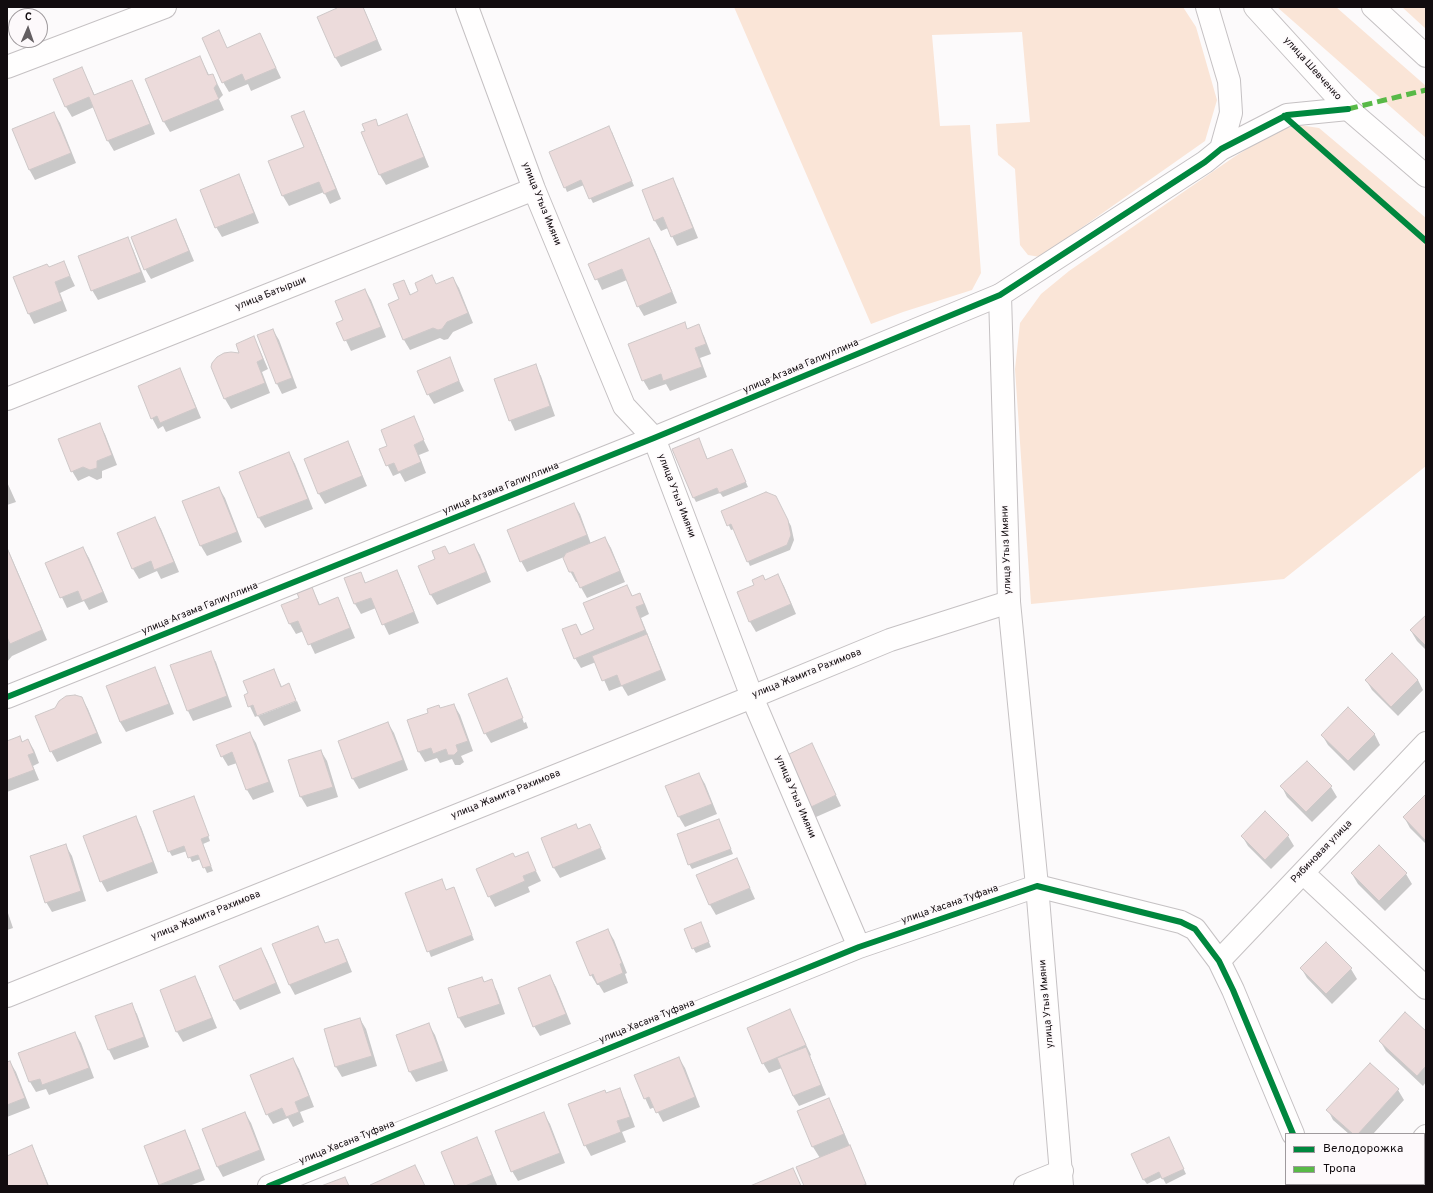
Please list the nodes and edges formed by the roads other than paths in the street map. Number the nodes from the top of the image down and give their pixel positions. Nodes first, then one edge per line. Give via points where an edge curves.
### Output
1 (165, 7) edge
2 (466, 7) edge
3 (1207, 7) edge
4 (1255, 7) edge
5 (1373, 7) edge
6 (140, 11) edge
7 (1426, 56) edge
8 (7, 67) edge
9 (1348, 109) junction
10 (1221, 149) junction
11 (1426, 176) edge
12 (534, 189) junction
13 (1000, 295) junction
14 (7, 399) edge
15 (654, 438) junction
16 (1009, 602) junction
17 (752, 696) junction
18 (7, 697) edge
19 (1426, 743) edge
20 (1303, 872) junction
21 (1037, 886) junction
22 (859, 947) junction
23 (1219, 961) junction
24 (1426, 988) edge
25 (7, 996) edge
26 (1293, 1133) edge
27 (1062, 1179) edge
28 (269, 1186) edge
29 (1025, 1186) edge

1 - 6 street
2 - 12 street, улица Утыз Имяни
3 - 10 street via 1229,81 1231,113
4 - 9 street, улица Шевченко
5 - 7 street
6 - 8 street
9 - 10 street, улица Агзама Галиуллина via 1288,115
9 - 11 street, улица Шевченко
10 - 13 street, улица Агзама Галиуллина via 1205,162
12 - 14 street, улица Батырши
12 - 15 street, улица Утыз Имяни via 624,406
13 - 15 street, улица Агзама Галиуллина
13 - 16 street, улица Утыз Имяни
15 - 17 street, улица Утыз Имяни
15 - 18 street, улица Агзама Галиуллина
16 - 17 street, улица Жамита Рахимова via 890,640
16 - 21 street, улица Утыз Имяни
17 - 22 street, улица Утыз Имяни
17 - 25 street, улица Жамита Рахимова
19 - 20 street, Рябиновая улица
20 - 23 street, Рябиновая улица
20 - 24 street
21 - 22 street, улица Хасана Туфана
21 - 23 street via 1181,922 1195,929
21 - 27 street, улица Утыз Имяни
22 - 28 street, улица Хасана Туфана
23 - 26 street
27 - 29 street

